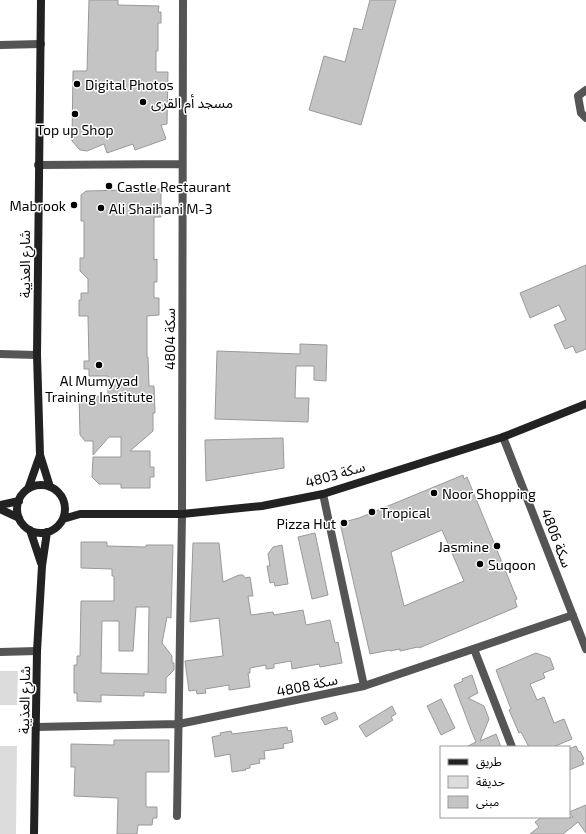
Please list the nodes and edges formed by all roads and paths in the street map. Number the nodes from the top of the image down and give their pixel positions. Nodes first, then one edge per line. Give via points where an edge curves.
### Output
1 (41, 0) edge
2 (183, 0) edge
3 (41, 44) junction
4 (0, 46) edge
5 (586, 90) edge
6 (586, 118) edge
7 (182, 164) junction
8 (38, 165) junction
9 (0, 354) edge
10 (37, 355) junction
11 (586, 404) edge
12 (503, 437) junction
13 (40, 455) junction
14 (50, 487) junction
15 (28, 489) junction
16 (323, 494) junction
17 (19, 500) junction
18 (0, 505) edge
19 (65, 506) junction
20 (0, 509) edge
21 (80, 514) junction
22 (182, 514) junction
23 (19, 518) junction
24 (63, 520) junction
25 (30, 530) junction
26 (48, 532) junction
27 (42, 566) junction
28 (573, 615) junction
29 (474, 649) junction
30 (586, 649) edge
31 (37, 651) junction
32 (0, 652) edge
33 (364, 686) junction
34 (179, 724) junction
35 (36, 727) junction
36 (512, 746) edge
37 (177, 816) dead end
38 (34, 834) edge

1 - 3 street, شارع العذيبة
2 - 7 street, سكة 4804
3 - 4 street
3 - 8 street, شارع العذيبة
5 - 6 street via 578,96 581,113
7 - 8 street
7 - 22 street, سكة 4804
8 - 10 street, شارع العذيبة
9 - 10 street
10 - 13 street, شارع العذيبة
11 - 12 street, سكة 4803
12 - 16 street, سكة 4803
12 - 28 street, سكة 4806
13 - 14 street, شارع العذيبة
13 - 15 street, شارع العذيبة
14 - 15 street
14 - 19 street via 60,494
15 - 17 street
16 - 22 street, سكة 4803 via 262,506
16 - 33 street
17 - 18 street
17 - 23 street
19 - 21 street, سكة 4803
19 - 24 street
20 - 23 street
21 - 22 street, سكة 4803
21 - 24 street, سكة 4803
22 - 34 street, سكة 4804
23 - 25 street
24 - 26 street
25 - 26 street
25 - 27 street, شارع العذيبة
26 - 27 street, شارع العذيبة
27 - 31 street, شارع العذيبة
28 - 29 street, سكة 4808
28 - 30 street, سكة 4806
29 - 33 street, سكة 4808
29 - 36 street
31 - 32 street
31 - 35 street, شارع العذيبة
33 - 34 street, سكة 4808
34 - 35 street, سكة 4808
34 - 37 street, سكة 4804
35 - 38 street, شارع العذيبة

